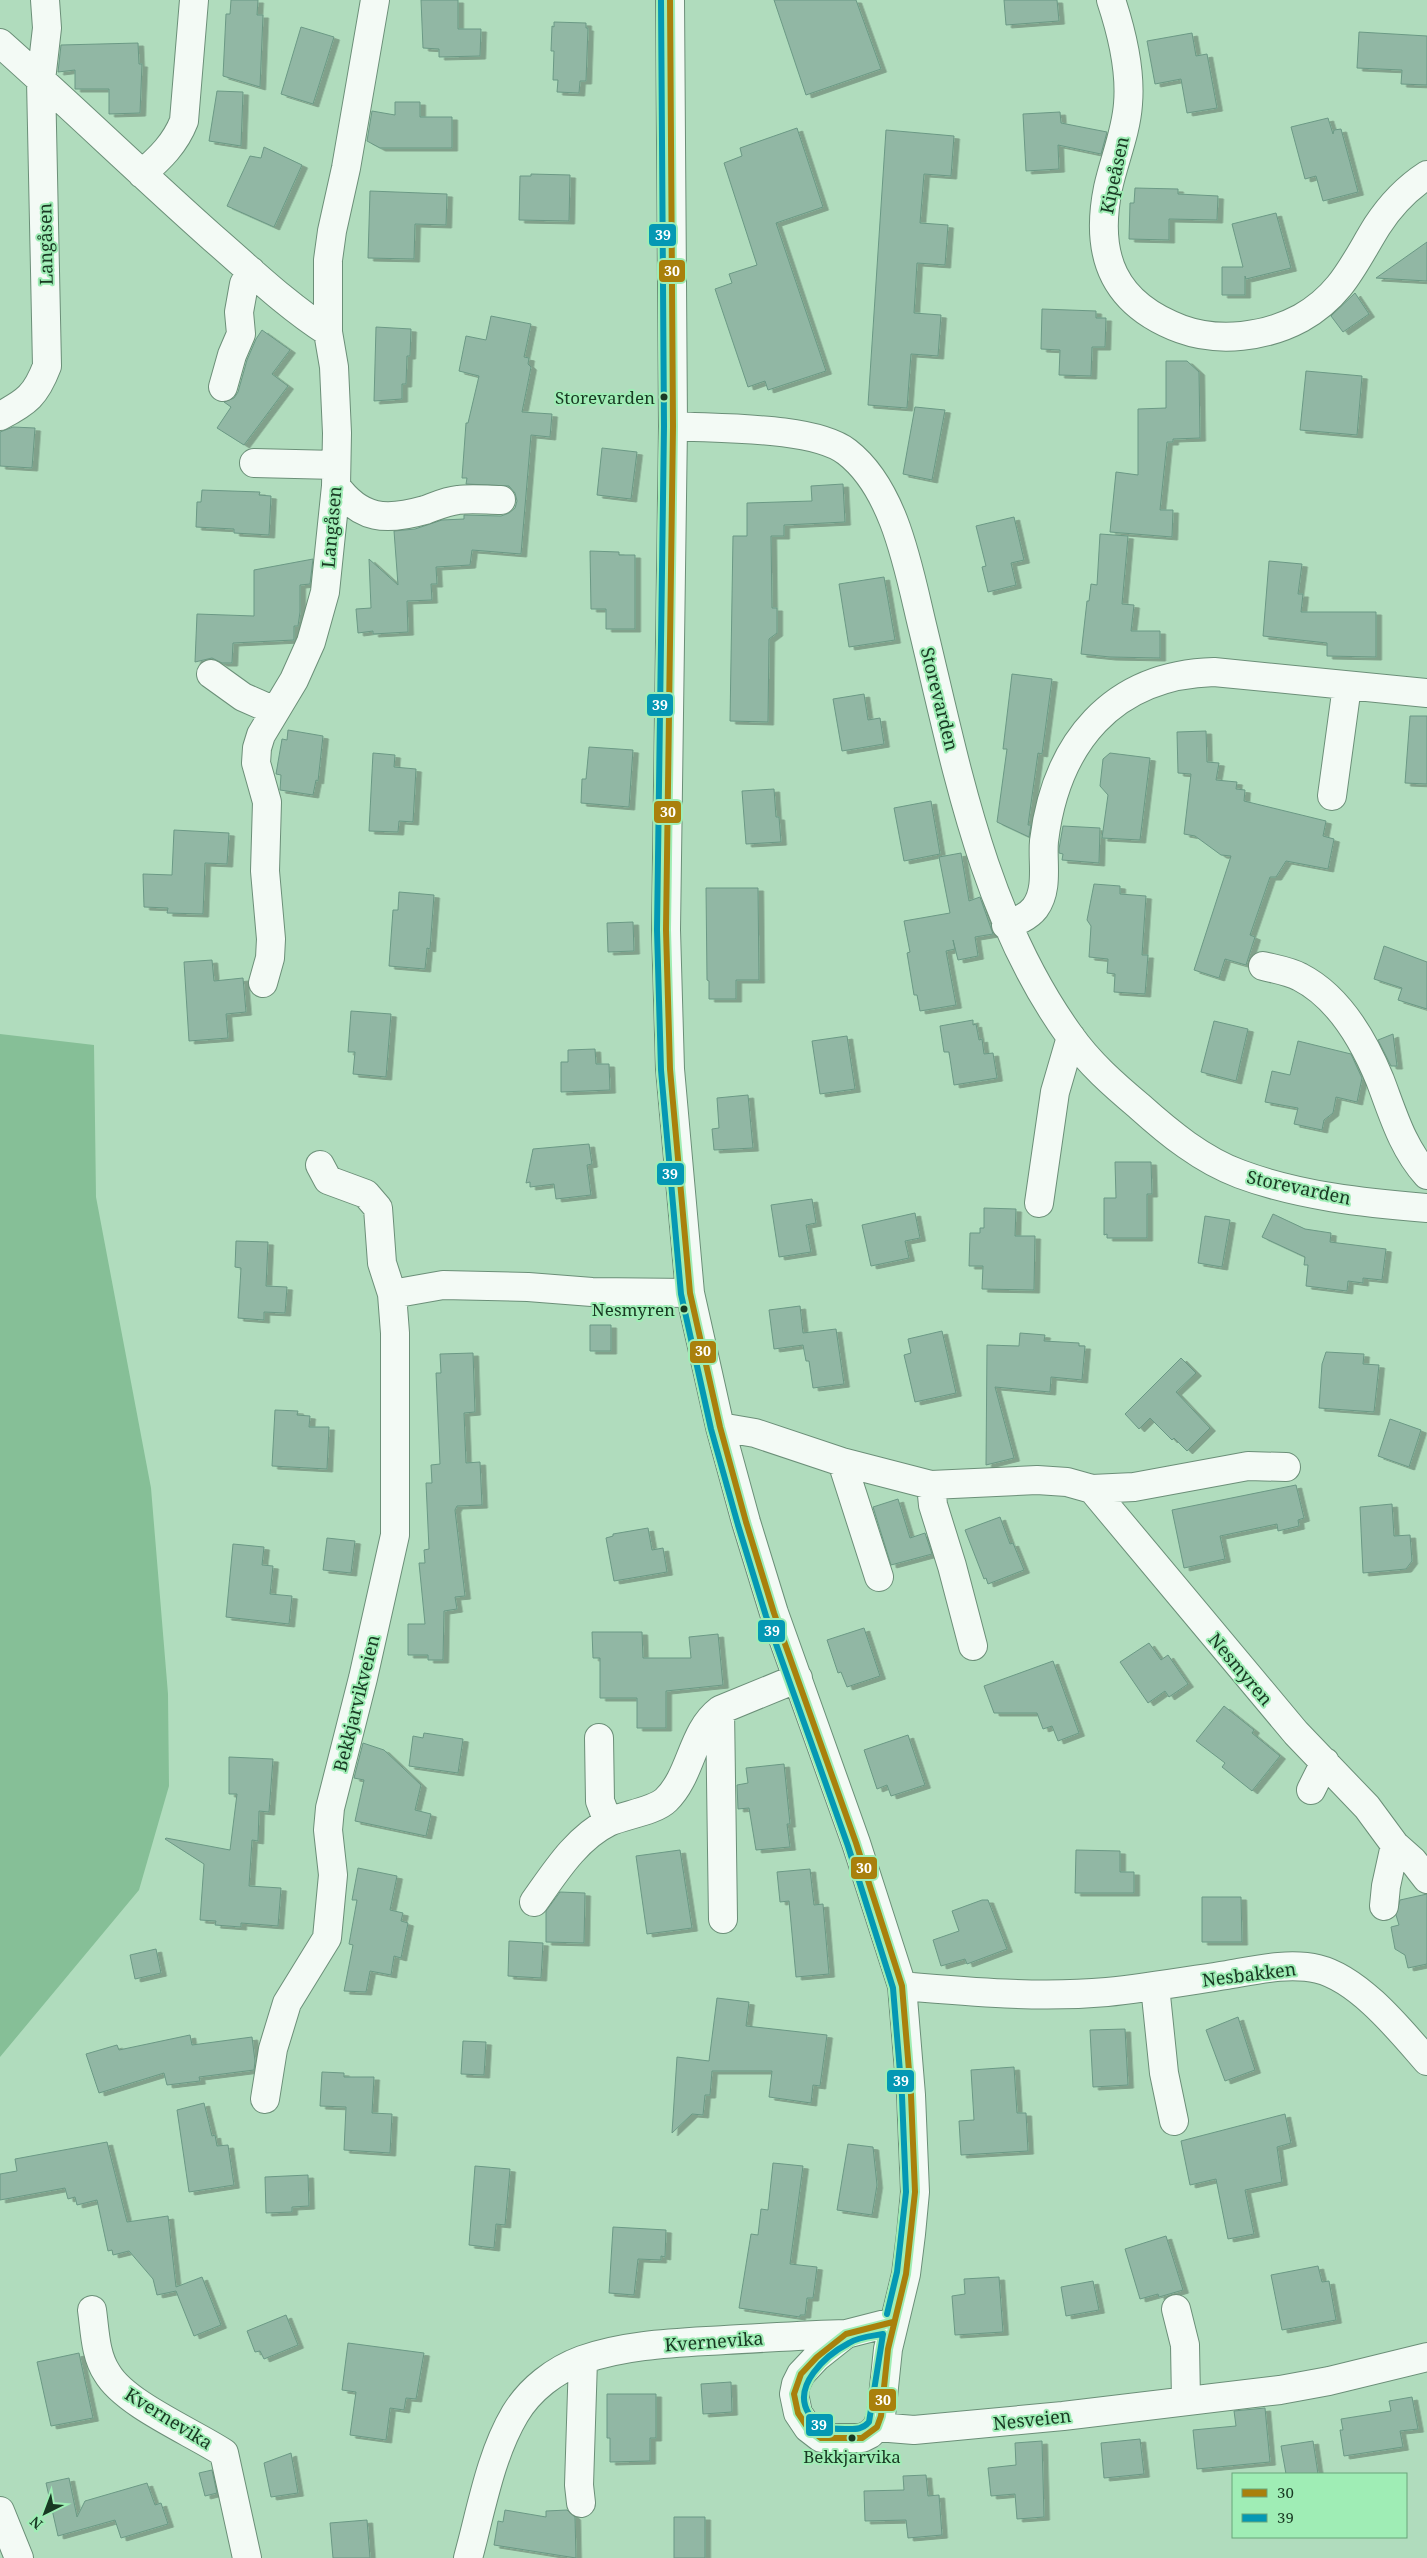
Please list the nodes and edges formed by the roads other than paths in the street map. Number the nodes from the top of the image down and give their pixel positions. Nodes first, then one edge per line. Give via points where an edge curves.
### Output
1 (45, 0) edge
2 (194, 0) edge
3 (375, 0) edge
4 (670, 0) edge
5 (1111, 0) edge
6 (0, 43) edge
7 (41, 80) junction
8 (142, 174) junction
9 (1427, 175) edge
10 (251, 270) junction
11 (328, 332) junction
12 (223, 387) dead end
13 (0, 416) edge
14 (673, 426) junction
15 (254, 462) dead end
16 (336, 475) junction
17 (501, 500) dead end
18 (211, 674) dead end
19 (1347, 686) junction
20 (1427, 693) edge
21 (275, 711) junction
22 (1332, 796) dead end
23 (1006, 925) junction
24 (1263, 966) dead end
25 (263, 983) dead end
26 (1071, 1038) junction
27 (320, 1166) dead end
28 (1427, 1175) edge
29 (1039, 1203) dead end
30 (1427, 1208) edge
31 (690, 1293) junction
32 (392, 1294) junction
33 (720, 1427) junction
34 (842, 1462) junction
35 (1286, 1467) dead end
36 (931, 1485) junction
37 (1092, 1489) junction
38 (879, 1577) dead end
39 (973, 1646) dead end
40 (798, 1678) junction
41 (720, 1710) junction
42 (599, 1738) dead end
43 (1325, 1762) junction
44 (1312, 1790) dead end
45 (608, 1822) junction
46 (1395, 1845) junction
47 (1427, 1879) edge
48 (534, 1902) dead end
49 (1384, 1906) dead end
50 (722, 1919) dead end
51 (902, 1986) junction
52 (1155, 1986) junction
53 (1427, 2061) edge
54 (265, 2100) dead end
55 (1174, 2121) dead end
56 (1176, 2309) dead end
57 (92, 2310) dead end
58 (893, 2322) junction
59 (846, 2334) junction
60 (1427, 2357) edge
61 (583, 2360) junction
62 (1186, 2400) junction
63 (877, 2427) junction
64 (581, 2503) dead end
65 (0, 2511) edge
66 (19, 2558) edge
67 (247, 2558) edge
68 (468, 2558) edge

1 - 7 street, Langåsen via 47,28
2 - 8 street via 184,121 178,137
3 - 11 street, Langåsen via 332,231 328,260
4 - 14 street
5 - 9 street, Kipeåsen via 1125,52 1128,103 1105,209 1106,253 1113,276 1124,292 1140,308 1161,321 1188,331 1216,336 1264,334 1302,317 1338,288 1391,207
6 - 7 street
7 - 8 street
7 - 13 street, Langåsen via 47,366 32,397
8 - 10 street
10 - 11 street via 300,313
10 - 12 street via 244,284 239,312 241,334
11 - 16 street, Langåsen via 336,400
14 - 23 street, Storevarden via 818,438 848,453 878,490 903,547 970,815
14 - 31 street via 668,989 670,1069
15 - 16 street
16 - 17 street via 347,501 372,516 398,515 459,500
16 - 21 street, Langåsen via 320,615 294,680
18 - 21 street via 243,697
19 - 20 street
19 - 22 street
19 - 23 street via 1214,672 1191,673 1154,681 1121,700 1082,735 1070,752 1049,806 1040,899 1022,919
21 - 25 street, Langåsen via 261,735 256,763 267,802 265,871 271,939
23 - 26 street, Storevarden
24 - 28 street via 1298,976 1336,1005 1368,1052 1394,1122
26 - 29 street via 1055,1092
26 - 30 street, Storevarden via 1117,1087 1155,1121 1190,1148 1224,1167 1285,1187 1327,1196
27 - 32 street, Bekkjarvikveien via 328,1180 366,1194 378,1208 382,1263
31 - 32 street via 443,1285
31 - 33 street
32 - 54 street, Bekkjarvikveien via 395,1333 395,1535 330,1808 328,1830 333,1875 327,1938 287,2003 273,2048
33 - 34 street via 755,1433
33 - 40 street via 757,1558
34 - 36 street
34 - 38 street
35 - 37 street via 1248,1466 1134,1487
36 - 37 street via 1038,1480 1067,1482
36 - 39 street
37 - 43 street, Nesmyren via 1296,1734
40 - 41 street
40 - 51 street
41 - 45 street via 703,1729 680,1782 664,1802
41 - 50 street
42 - 45 street via 600,1801
43 - 44 street
43 - 46 street, Nesmyren via 1367,1807
45 - 48 street via 578,1845
46 - 47 street, Nesmyren via 1414,1861
46 - 49 street
51 - 52 street, Nesbakken via 1016,1995 1057,1995
51 - 58 street via 915,2192 906,2274
52 - 53 street, Nesbakken via 1265,1969 1319,1969 1358,1991
52 - 55 street via 1164,2074
56 - 62 street via 1185,2345
57 - 67 street, Kvernevika via 100,2360 115,2384 140,2403 224,2453
58 - 59 street
58 - 63 street via 882,2416
59 - 61 street, Kvernevika via 671,2343
59 - 63 street via 801,2374 794,2394 798,2413 808,2428 821,2438 862,2438
60 - 62 street, Nesveien via 1280,2390
61 - 64 street
61 - 68 street, Kvernevika via 541,2384 516,2413 500,2444
62 - 63 street, Nesveien via 914,2430
65 - 66 street

